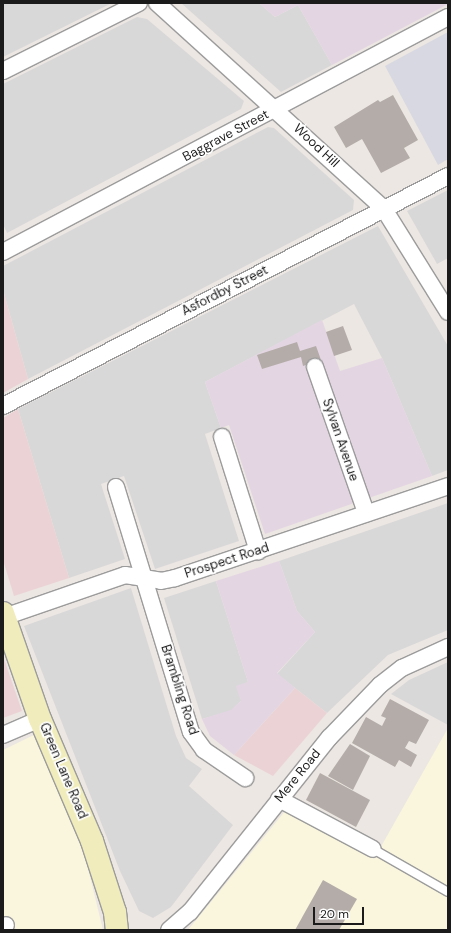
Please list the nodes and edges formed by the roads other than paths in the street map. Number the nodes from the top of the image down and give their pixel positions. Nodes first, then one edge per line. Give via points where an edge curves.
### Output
1 (139, 3) edge
2 (157, 3) edge
3 (448, 17) edge
4 (3, 71) edge
5 (276, 110) junction
6 (448, 176) edge
7 (384, 209) junction
8 (3, 252) edge
9 (448, 312) edge
10 (315, 367) dead end
11 (3, 406) edge
12 (222, 438) dead end
13 (448, 486) edge
14 (116, 487) dead end
15 (366, 513) junction
16 (258, 551) junction
17 (145, 578) junction
18 (4, 615) edge
19 (448, 647) edge
20 (40, 719) junction
21 (3, 735) edge
22 (246, 778) dead end
23 (279, 798) junction
24 (373, 849) joint
25 (448, 892) edge
26 (117, 930) edge
27 (169, 930) edge

1 - 4 street
2 - 5 street, Wood Hill
3 - 5 street, Baggrave Street
5 - 7 street, Wood Hill
5 - 8 street, Baggrave Street
6 - 7 street, Asfordby Street
7 - 9 street, Wood Hill
7 - 11 street, Asfordby Street
10 - 15 street, Sylvan Avenue
12 - 16 street
13 - 15 street, Prospect Road
14 - 17 street, Brambling Road
15 - 16 street, Prospect Road
16 - 17 street, Prospect Road via 175,578
17 - 18 street, Prospect Road via 125,575
17 - 22 street, Brambling Road via 191,732 204,750
18 - 20 street, Green Lane Road
19 - 23 street, Mere Road via 402,668 380,685 328,738
20 - 21 street
20 - 26 street, Green Lane Road via 92,841 115,912
23 - 24 street
23 - 27 street, Mere Road via 190,912
24 - 25 lane

